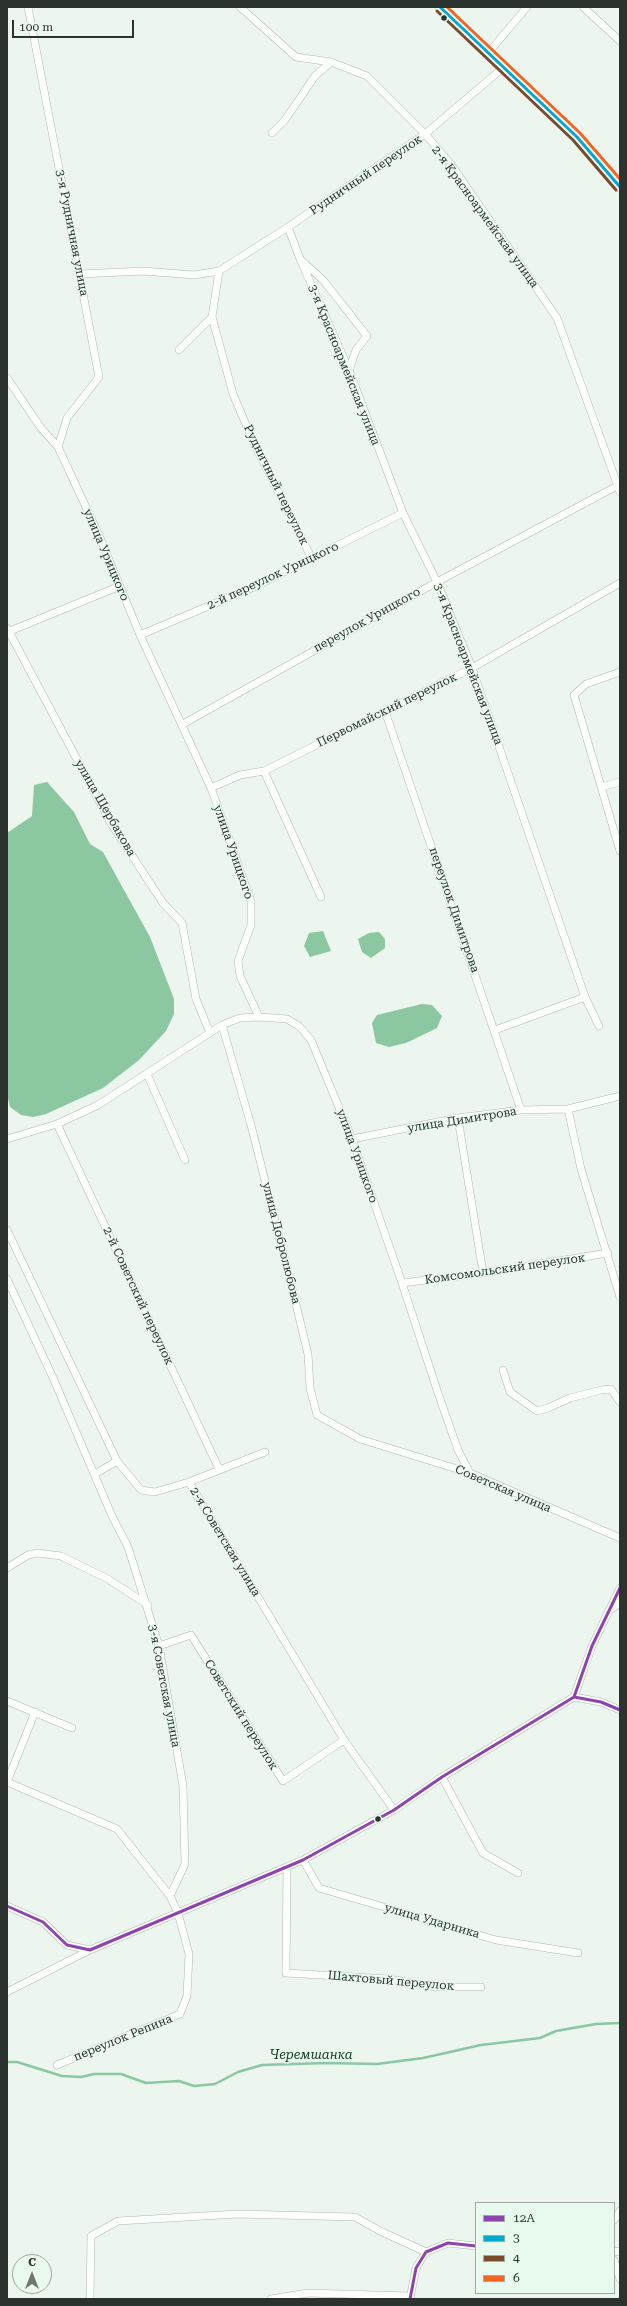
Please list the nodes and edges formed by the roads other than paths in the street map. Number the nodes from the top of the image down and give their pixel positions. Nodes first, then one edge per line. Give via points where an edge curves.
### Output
1 (28, 7) edge
2 (234, 7) edge
3 (440, 7) edge
4 (527, 7) edge
5 (583, 7) edge
6 (242, 10) edge
7 (620, 41) edge
8 (489, 52) junction
9 (331, 62) junction
10 (504, 67) junction
11 (272, 133) dead end
12 (425, 134) junction
13 (620, 187) edge
14 (288, 227) junction
15 (300, 259) junction
16 (219, 271) junction
17 (81, 274) junction
18 (212, 317) junction
19 (179, 350) dead end
20 (349, 370) junction
21 (7, 378) edge
22 (58, 447) junction
23 (618, 489) edge
24 (403, 513) junction
25 (312, 559) junction
26 (437, 582) junction
27 (620, 583) edge
28 (120, 586) junction
29 (8, 631) edge
30 (140, 635) junction
31 (472, 668) junction
32 (620, 672) edge
33 (385, 710) junction
34 (183, 724) junction
35 (264, 771) junction
36 (620, 782) edge
37 (601, 787) junction
38 (211, 788) junction
39 (620, 851) edge
40 (322, 897) dead end
41 (585, 997) junction
42 (259, 1016) junction
43 (222, 1025) junction
44 (599, 1026) dead end
45 (495, 1030) junction
46 (210, 1032) junction
47 (147, 1074) junction
48 (620, 1096) edge
49 (520, 1110) junction
50 (568, 1110) junction
51 (458, 1118) junction
52 (57, 1124) junction
53 (7, 1139) edge
54 (352, 1139) junction
55 (185, 1160) dead end
56 (7, 1230) edge
57 (608, 1253) junction
58 (483, 1273) junction
59 (7, 1279) edge
60 (402, 1283) junction
61 (620, 1297) edge
62 (503, 1370) dead end
63 (620, 1402) edge
64 (360, 1440) joint
65 (265, 1452) dead end
66 (117, 1461) junction
67 (219, 1469) junction
68 (470, 1473) junction
69 (95, 1474) junction
70 (189, 1482) junction
71 (620, 1538) edge
72 (7, 1568) edge
73 (620, 1588) edge
74 (620, 1603) edge
75 (148, 1605) junction
76 (609, 1611) junction
77 (159, 1646) junction
78 (574, 1697) junction
79 (7, 1701) edge
80 (619, 1708) edge
81 (35, 1712) junction
82 (72, 1728) dead end
83 (344, 1740) junction
84 (442, 1777) junction
85 (7, 1782) edge
86 (394, 1810) junction
87 (303, 1860) junction
88 (287, 1867) junction
89 (518, 1873) dead end
90 (170, 1896) junction
91 (7, 1906) edge
92 (178, 1913) junction
93 (90, 1950) junction
94 (578, 1953) dead end
95 (481, 1987) dead end
96 (7, 1992) edge
97 (57, 2065) dead end
98 (475, 2246) edge
99 (426, 2252) junction
100 (615, 2263) edge
101 (620, 2279) edge
102 (410, 2297) edge
103 (90, 2299) edge
104 (271, 2299) edge

1 - 17 street, 3-я Рудничная улица
2 - 6 street, 2-я Красноармейская улица
3 - 8 main road
4 - 8 street
5 - 7 street
6 - 9 street, 2-я Красноармейская улица via 296,57
8 - 10 main road
9 - 11 street via 315,76 285,120
9 - 12 street, 2-я Красноармейская улица via 367,76
10 - 12 street, Рудничный переулок
10 - 13 main road via 577,137
12 - 14 street, Рудничный переулок
12 - 23 street, 2-я Красноармейская улица via 450,164 557,318
14 - 15 street, 3-я Красноармейская улица
14 - 16 street, Рудничный переулок
15 - 20 street, 3-я Красноармейская улица
15 - 20 street via 324,280 367,336 356,350
16 - 17 street, Рудничный переулок via 194,275 143,271
16 - 18 street, Рудничный переулок
17 - 22 street, 3-я Рудничная улица via 99,377 67,418
18 - 19 street
18 - 25 street, Рудничный переулок via 235,400
20 - 24 street, 3-я Красноармейская улица
21 - 22 street, улица Урицкого via 41,428
22 - 28 street, улица Урицкого
23 - 26 street, переулок Урицкого
24 - 25 street, 2-й переулок Урицкого
24 - 26 street, 3-я Красноармейская улица
25 - 30 street, 2-й переулок Урицкого via 256,586
26 - 31 street, 3-я Красноармейская улица
26 - 34 street, переулок Урицкого
27 - 31 street, Первомайский переулок
28 - 29 street
28 - 30 street, улица Урицкого
29 - 46 street, улица Щербакова via 112,825 163,903 182,923 196,999
30 - 34 street, улица Урицкого
31 - 33 street, Первомайский переулок
31 - 41 street, 3-я Красноармейская улица
32 - 37 street via 586,684 574,695
33 - 35 street, Первомайский переулок
33 - 45 street, переулок Димитрова
34 - 38 street, улица Урицкого
35 - 38 street, Первомайский переулок via 240,775
35 - 40 street
36 - 37 street
37 - 39 street
38 - 42 street, улица Урицкого via 251,901 251,926 238,961 240,976
41 - 44 street, 3-я Красноармейская улица
41 - 45 street
42 - 43 street via 240,1018
42 - 54 street, улица Урицкого via 287,1019 300,1026 311,1040
43 - 46 street
43 - 64 street, улица Добролюбова via 251,1124 292,1288 308,1354 310,1388 317,1415
45 - 49 street, переулок Димитрова
46 - 47 street
47 - 52 street via 98,1105
47 - 55 street
48 - 50 street, улица Димитрова
49 - 50 street, улица Димитрова
49 - 51 street, улица Димитрова
50 - 57 street via 581,1169
51 - 54 street, улица Димитрова
51 - 58 street
52 - 53 street
52 - 67 street, 2-й Советский переулок
54 - 60 street, улица Урицкого
56 - 66 street, 2-я Советская улица
57 - 58 street, Комсомольский переулок
57 - 61 street
58 - 60 street, Комсомольский переулок
59 - 69 street, 3-я Советская улица
60 - 68 street, улица Урицкого via 440,1401 458,1450
62 - 63 street via 510,1392 537,1411 600,1390 612,1389
64 - 68 street, Советская улица
65 - 67 street
66 - 69 street
66 - 70 street, 2-я Советская улица via 141,1490 155,1492
67 - 70 street
68 - 71 street, Советская улица
69 - 75 street, 3-я Советская улица via 128,1547
70 - 83 street, 2-я Советская улица
72 - 75 street via 28,1555 37,1553 61,1556 108,1579
73 - 76 street
74 - 76 street
75 - 77 street, 3-я Советская улица
76 - 78 street via 592,1646
77 - 83 street, Советский переулок via 191,1635 283,1781
77 - 90 street, 3-я Советская улица via 183,1786 185,1864
78 - 80 street
78 - 84 street
79 - 81 street
81 - 82 street
81 - 85 street
83 - 86 street, 2-я Советская улица
84 - 86 street
84 - 89 street via 483,1854
85 - 90 street, переулок Репина via 117,1829
86 - 87 street
87 - 88 street
87 - 94 street, улица Ударника via 319,1888 496,1940
88 - 92 street
88 - 95 street, Шахтовый переулок via 286,1973 389,1979 435,1987
90 - 92 street, переулок Репина
91 - 93 street via 43,1922 66,1945
92 - 93 street
92 - 97 street, переулок Репина via 189,1954 187,1996 180,2014
93 - 96 street
98 - 99 street via 448,2243
99 - 102 street via 416,2268
99 - 103 street via 355,2217 238,2214 118,2221 91,2236
100 - 101 street
102 - 104 street via 307,2292

